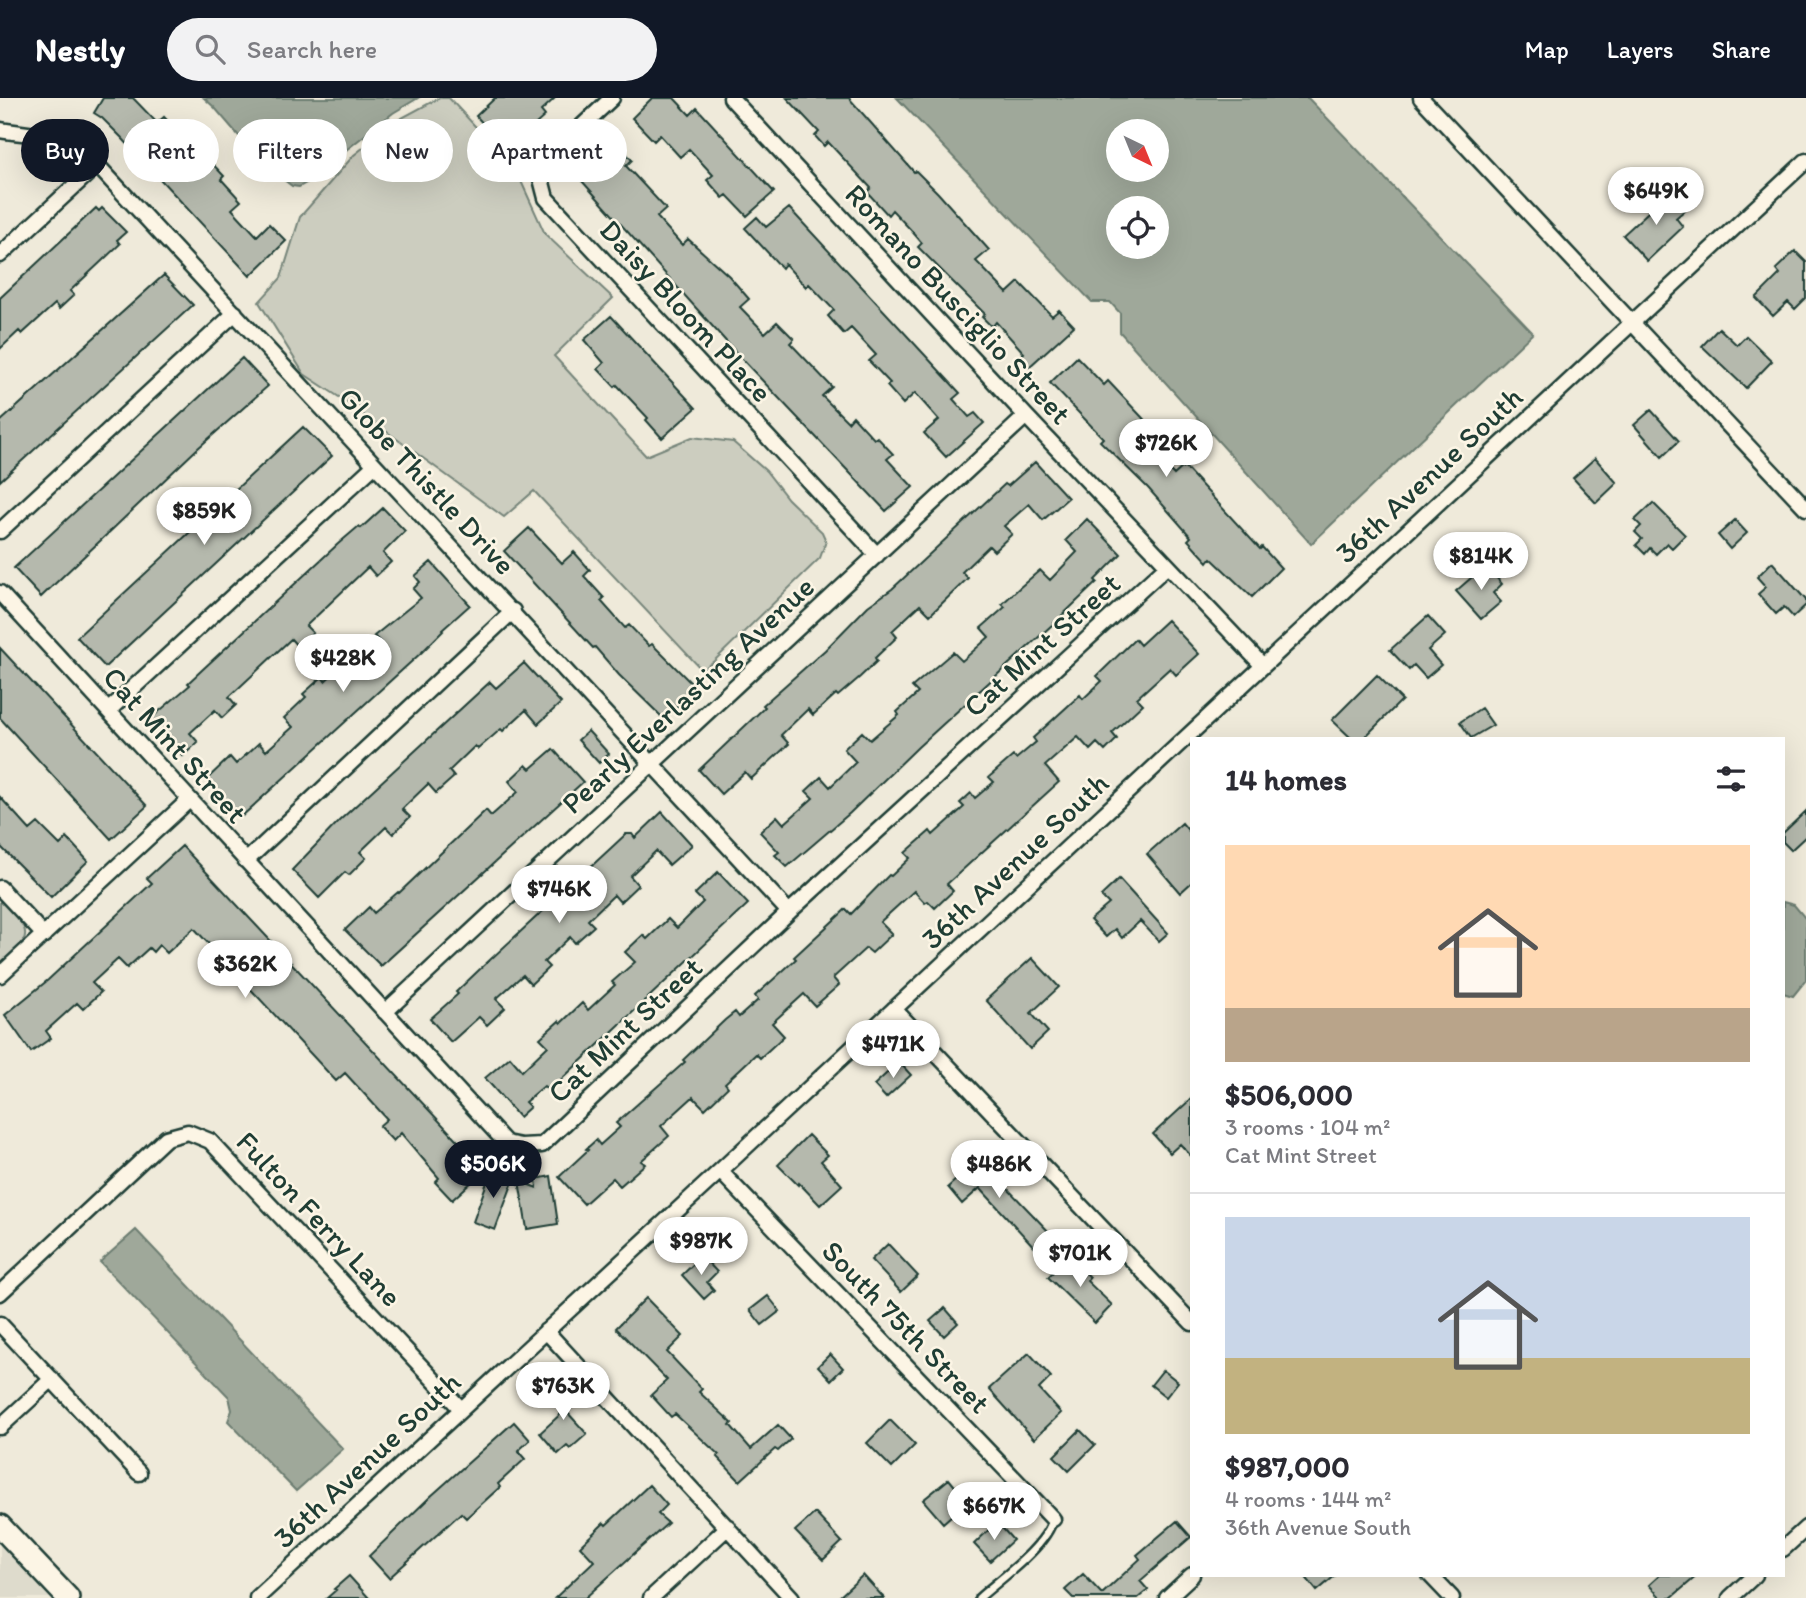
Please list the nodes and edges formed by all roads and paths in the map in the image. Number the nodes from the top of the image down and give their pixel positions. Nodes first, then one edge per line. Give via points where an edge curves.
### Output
1 (612, 98) edge
2 (731, 98) edge
3 (1421, 98) edge
4 (0, 130) edge
5 (21, 133) edge
6 (1806, 161) edge
7 (109, 178) edge
8 (79, 182) edge
9 (0, 256) edge
10 (235, 313) junction
11 (1631, 323) junction
12 (1026, 416) junction
13 (374, 465) junction
14 (1806, 508) edge
15 (0, 531) edge
16 (877, 555) junction
17 (1167, 566) junction
18 (0, 593) edge
19 (513, 611) junction
20 (1263, 666) junction
21 (109, 710) junction
22 (653, 763) junction
23 (189, 800) junction
24 (246, 861) junction
25 (0, 888) edge
26 (789, 912) junction
27 (44, 935) junction
28 (0, 975) edge
29 (894, 1009) junction
30 (385, 1012) junction
31 (720, 1171) junction
32 (0, 1293) edge
33 (1190, 1320) edge
34 (0, 1324) edge
35 (546, 1331) junction
36 (52, 1379) junction
37 (461, 1409) junction
38 (0, 1427) edge
39 (139, 1473) dead end
40 (1054, 1519) joint
41 (0, 1526) edge
42 (728, 1527) junction
43 (1806, 1528) edge
44 (1785, 1547) edge
45 (1190, 1577) edge
46 (1432, 1577) edge
47 (1753, 1577) edge
48 (68, 1598) edge
49 (257, 1598) edge
50 (651, 1598) edge
51 (792, 1598) edge
52 (979, 1598) edge
53 (1167, 1598) edge
54 (1452, 1598) edge
55 (1731, 1598) edge

1 - 16 street, Daisy Bloom Place via 549,156 540,175 546,198
2 - 12 street, Romano Busciglio Street
3 - 11 street
4 - 5 street, Globe Thistle Drive
6 - 11 street, 36th Avenue South
7 - 10 street, Globe Thistle Drive
8 - 9 street
10 - 13 street, Globe Thistle Drive
10 - 15 street
11 - 14 street
11 - 20 street, 36th Avenue South
12 - 16 street, Pearly Everlasting Avenue
12 - 17 street, Romano Busciglio Street
13 - 19 street, Globe Thistle Drive
13 - 21 street
16 - 22 street, Pearly Everlasting Avenue
17 - 20 street, Romano Busciglio Street
17 - 26 street, Cat Mint Street
18 - 21 street, Cat Mint Street
19 - 22 street, Globe Thistle Drive
19 - 24 street
20 - 29 street, 36th Avenue South
21 - 23 street, Cat Mint Street
22 - 26 street, Globe Thistle Drive
22 - 30 street, Pearly Everlasting Avenue
23 - 24 street, Cat Mint Street
23 - 27 street
24 - 30 street, Cat Mint Street
25 - 27 street
26 - 30 street, Cat Mint Street via 542,1145 506,1143
27 - 28 street
29 - 31 street, 36th Avenue South
29 - 33 street
31 - 35 street, 36th Avenue South
31 - 40 street, South 75th Street
32 - 37 street, Fulton Ferry Lane via 166,1138 188,1132 210,1141
34 - 36 street
35 - 37 street, 36th Avenue South
35 - 42 street
36 - 38 street
36 - 39 street
37 - 49 street, 36th Avenue South
40 - 52 lane via 1039,1544
41 - 48 street
42 - 50 street
42 - 51 street
43 - 44 street
45 - 53 street
46 - 54 street
47 - 55 street

